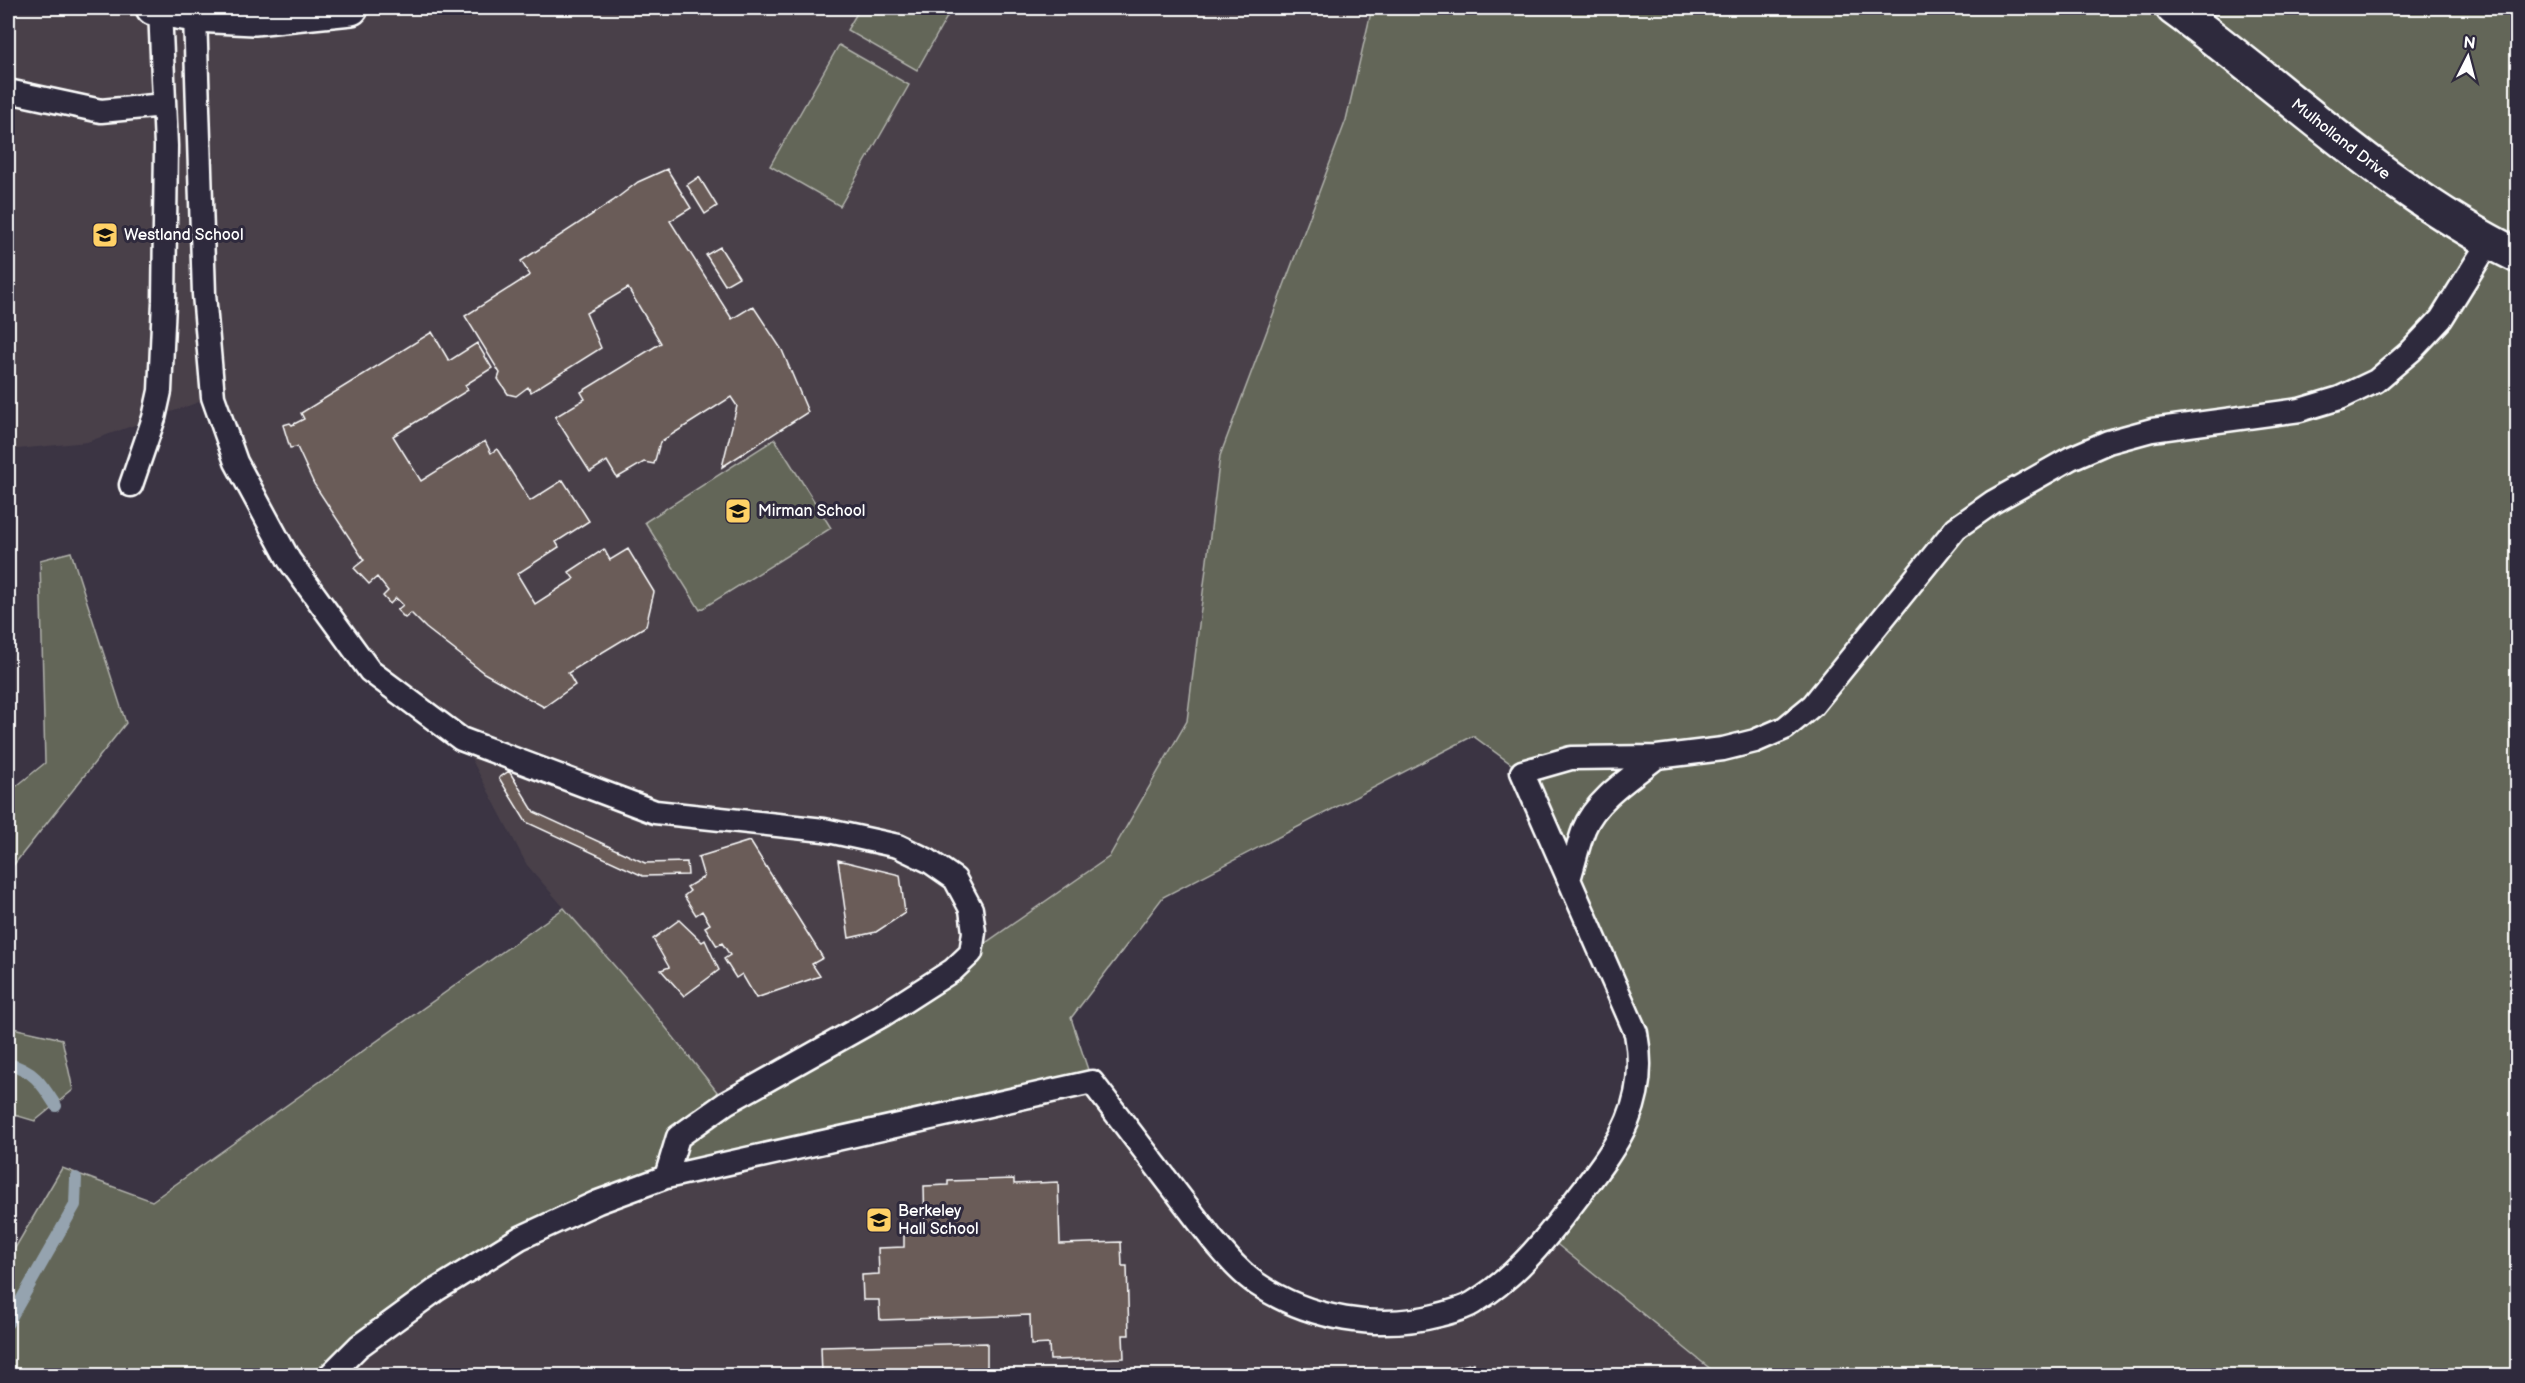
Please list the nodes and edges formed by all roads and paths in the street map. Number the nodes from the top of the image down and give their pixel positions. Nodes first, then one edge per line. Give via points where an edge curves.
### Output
1 (156, 8) edge
2 (351, 8) edge
3 (2173, 8) edge
4 (207, 13) edge
5 (8, 91) edge
6 (164, 105) junction
7 (2503, 249) edge
8 (131, 485) dead end
9 (1657, 757) junction
10 (1569, 879) junction
11 (666, 1177) junction
12 (329, 1376) edge

1 - 4 main road
1 - 6 lane
2 - 4 main road via 254,18
3 - 7 main road, Mulholland Drive via 2368,164 2425,204
4 - 11 lane via 204,294 213,397 236,462 289,560 370,671 460,739 655,812 824,830 898,846 955,879 971,909 971,952 953,970 883,1015 726,1103 678,1137
5 - 6 lane via 101,111
6 - 8 lane via 160,391
7 - 9 lane via 2411,351 2376,381 2340,398 2300,410 2152,430 2108,442 2052,468 1956,528 1813,705 1785,728 1723,749
9 - 10 lane via 1593,814 1584,828
9 - 10 lane via 1571,758 1522,772
10 - 11 lane via 1636,1034 1638,1092 1605,1162 1548,1237 1513,1274 1472,1305 1424,1319 1365,1322 1305,1308 1256,1283 1212,1239 1092,1082
11 - 12 lane via 598,1202 520,1238 359,1346

